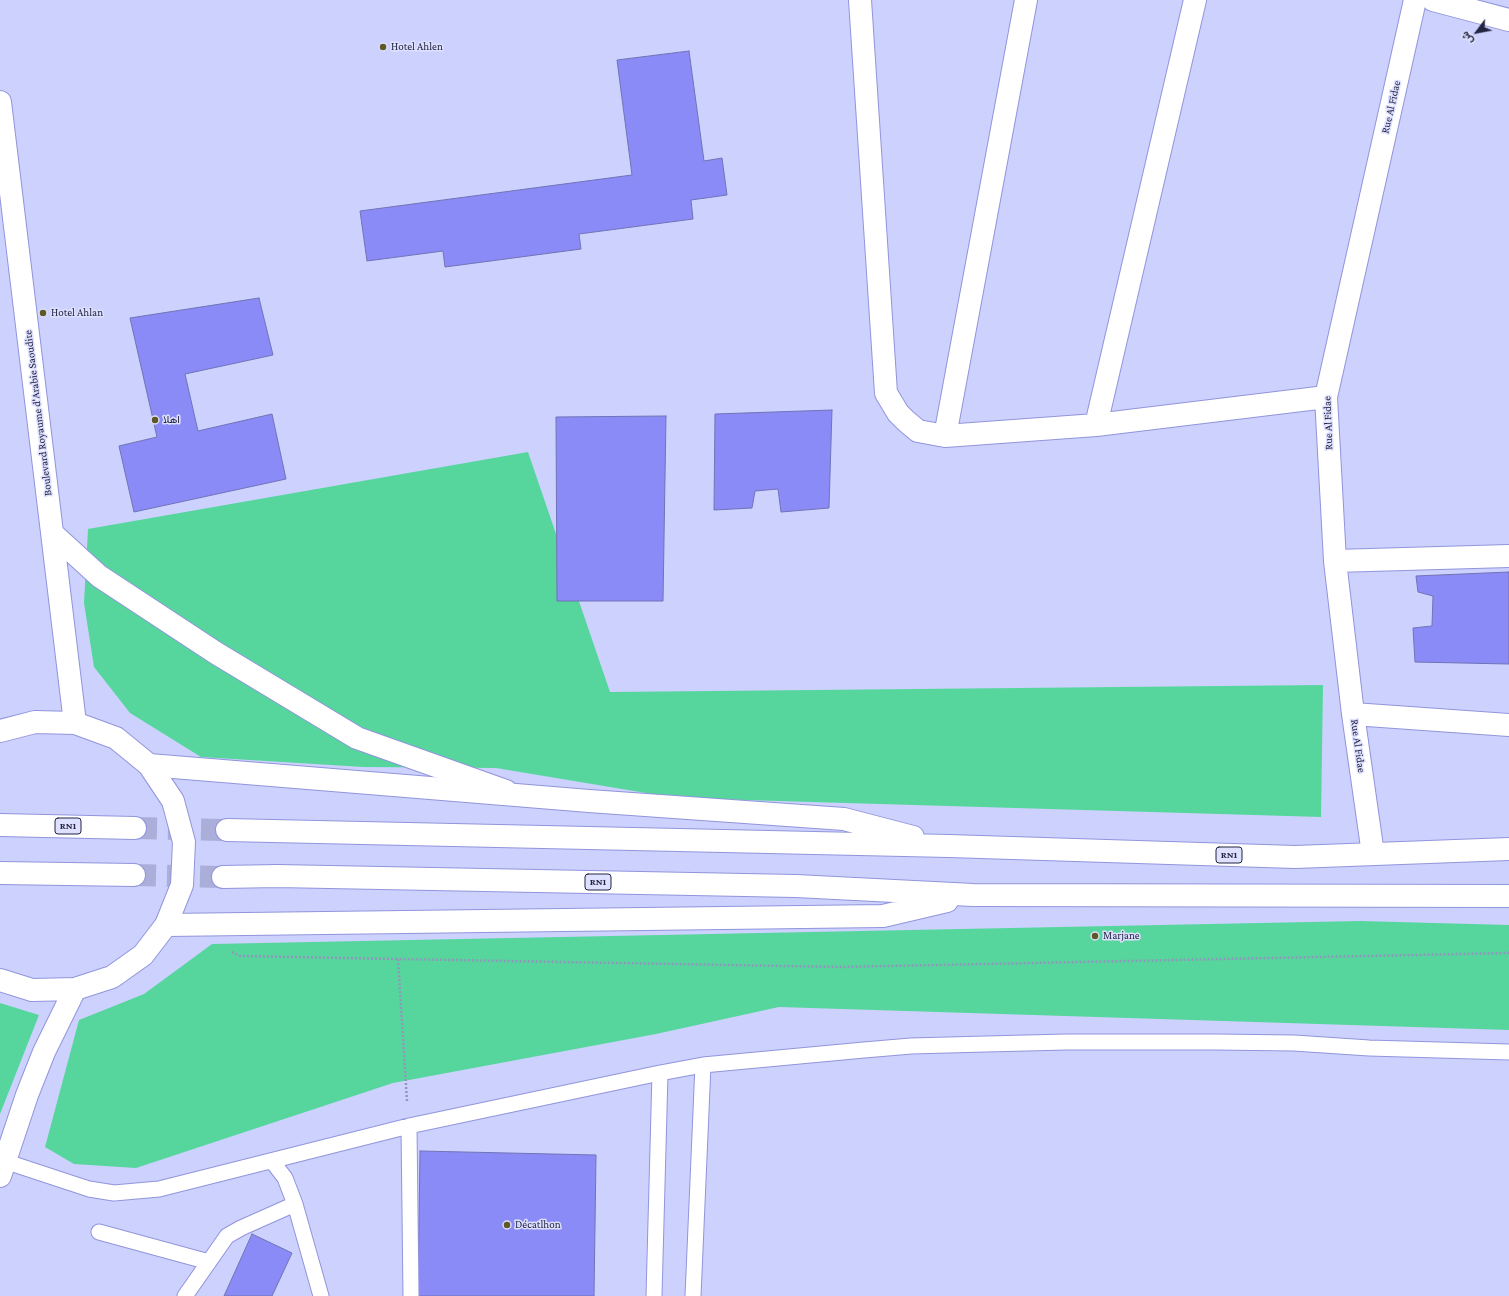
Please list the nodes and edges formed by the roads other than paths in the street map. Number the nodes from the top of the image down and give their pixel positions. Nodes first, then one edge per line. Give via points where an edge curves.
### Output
1 (860, 0) edge
2 (1026, 0) edge
3 (1195, 0) edge
4 (1415, 0) edge
5 (1433, 0) edge
6 (1509, 20) edge
7 (0, 102) edge
8 (1326, 397) junction
9 (1096, 425) junction
10 (945, 436) junction
11 (52, 534) junction
12 (1509, 556) edge
13 (1335, 561) junction
14 (1353, 714) junction
15 (75, 724) junction
16 (1509, 725) edge
17 (0, 731) edge
18 (150, 765) junction
19 (516, 794) junction
20 (0, 825) edge
21 (135, 828) tunnel mouth
22 (227, 830) tunnel mouth
23 (949, 846) junction
24 (1509, 849) edge
25 (1373, 854) junction
26 (0, 873) edge
27 (134, 875) tunnel mouth
28 (223, 877) tunnel mouth
29 (973, 895) junction
30 (1509, 896) edge
31 (166, 924) junction
32 (0, 980) edge
33 (75, 989) junction
34 (1509, 1052) edge
35 (703, 1065) junction
36 (660, 1073) junction
37 (409, 1126) junction
38 (272, 1161) junction
39 (2, 1169) edge
40 (295, 1204) junction
41 (98, 1232) dead end
42 (209, 1262) junction
43 (185, 1296) edge
44 (321, 1296) edge
45 (411, 1296) edge
46 (654, 1296) edge
47 (693, 1296) edge

1 - 10 main road via 886,393 898,413 918,431
2 - 10 main road
3 - 9 main road
4 - 8 main road, Rue Al Fidae
5 - 6 main road
7 - 11 main road, Boulevard Royaume d'Arabie Saoudite
8 - 9 main road
8 - 13 main road, Rue Al Fidae
9 - 10 main road
11 - 15 main road, Boulevard Royaume d'Arabie Saoudite
11 - 19 main road via 99,576 216,653 357,738
12 - 13 main road
13 - 14 main road, Rue Al Fidae
14 - 16 main road
14 - 25 main road, Rue Al Fidae
15 - 17 main road via 35,722
15 - 18 main road via 116,738
18 - 19 main road
18 - 31 main road via 173,801 184,842 182,885
19 - 23 main road via 844,819
20 - 21 main road, RN1
22 - 23 main road, RN1
23 - 25 main road, RN1 via 1295,857
24 - 25 main road, RN1
26 - 27 main road
28 - 29 main road, RN1 via 788,886
29 - 30 main road, RN1
29 - 31 main road via 883,916
31 - 33 main road via 143,955 112,977
32 - 33 main road via 32,990
33 - 39 main road via 44,1052
34 - 35 lane via 1294,1043 1067,1042 911,1046
35 - 36 lane
35 - 47 lane
36 - 37 lane
36 - 46 lane
37 - 38 lane
37 - 45 lane
38 - 39 lane via 159,1188 114,1193
38 - 40 lane via 285,1178
40 - 42 lane via 227,1236
40 - 44 lane
41 - 42 lane
42 - 43 lane

